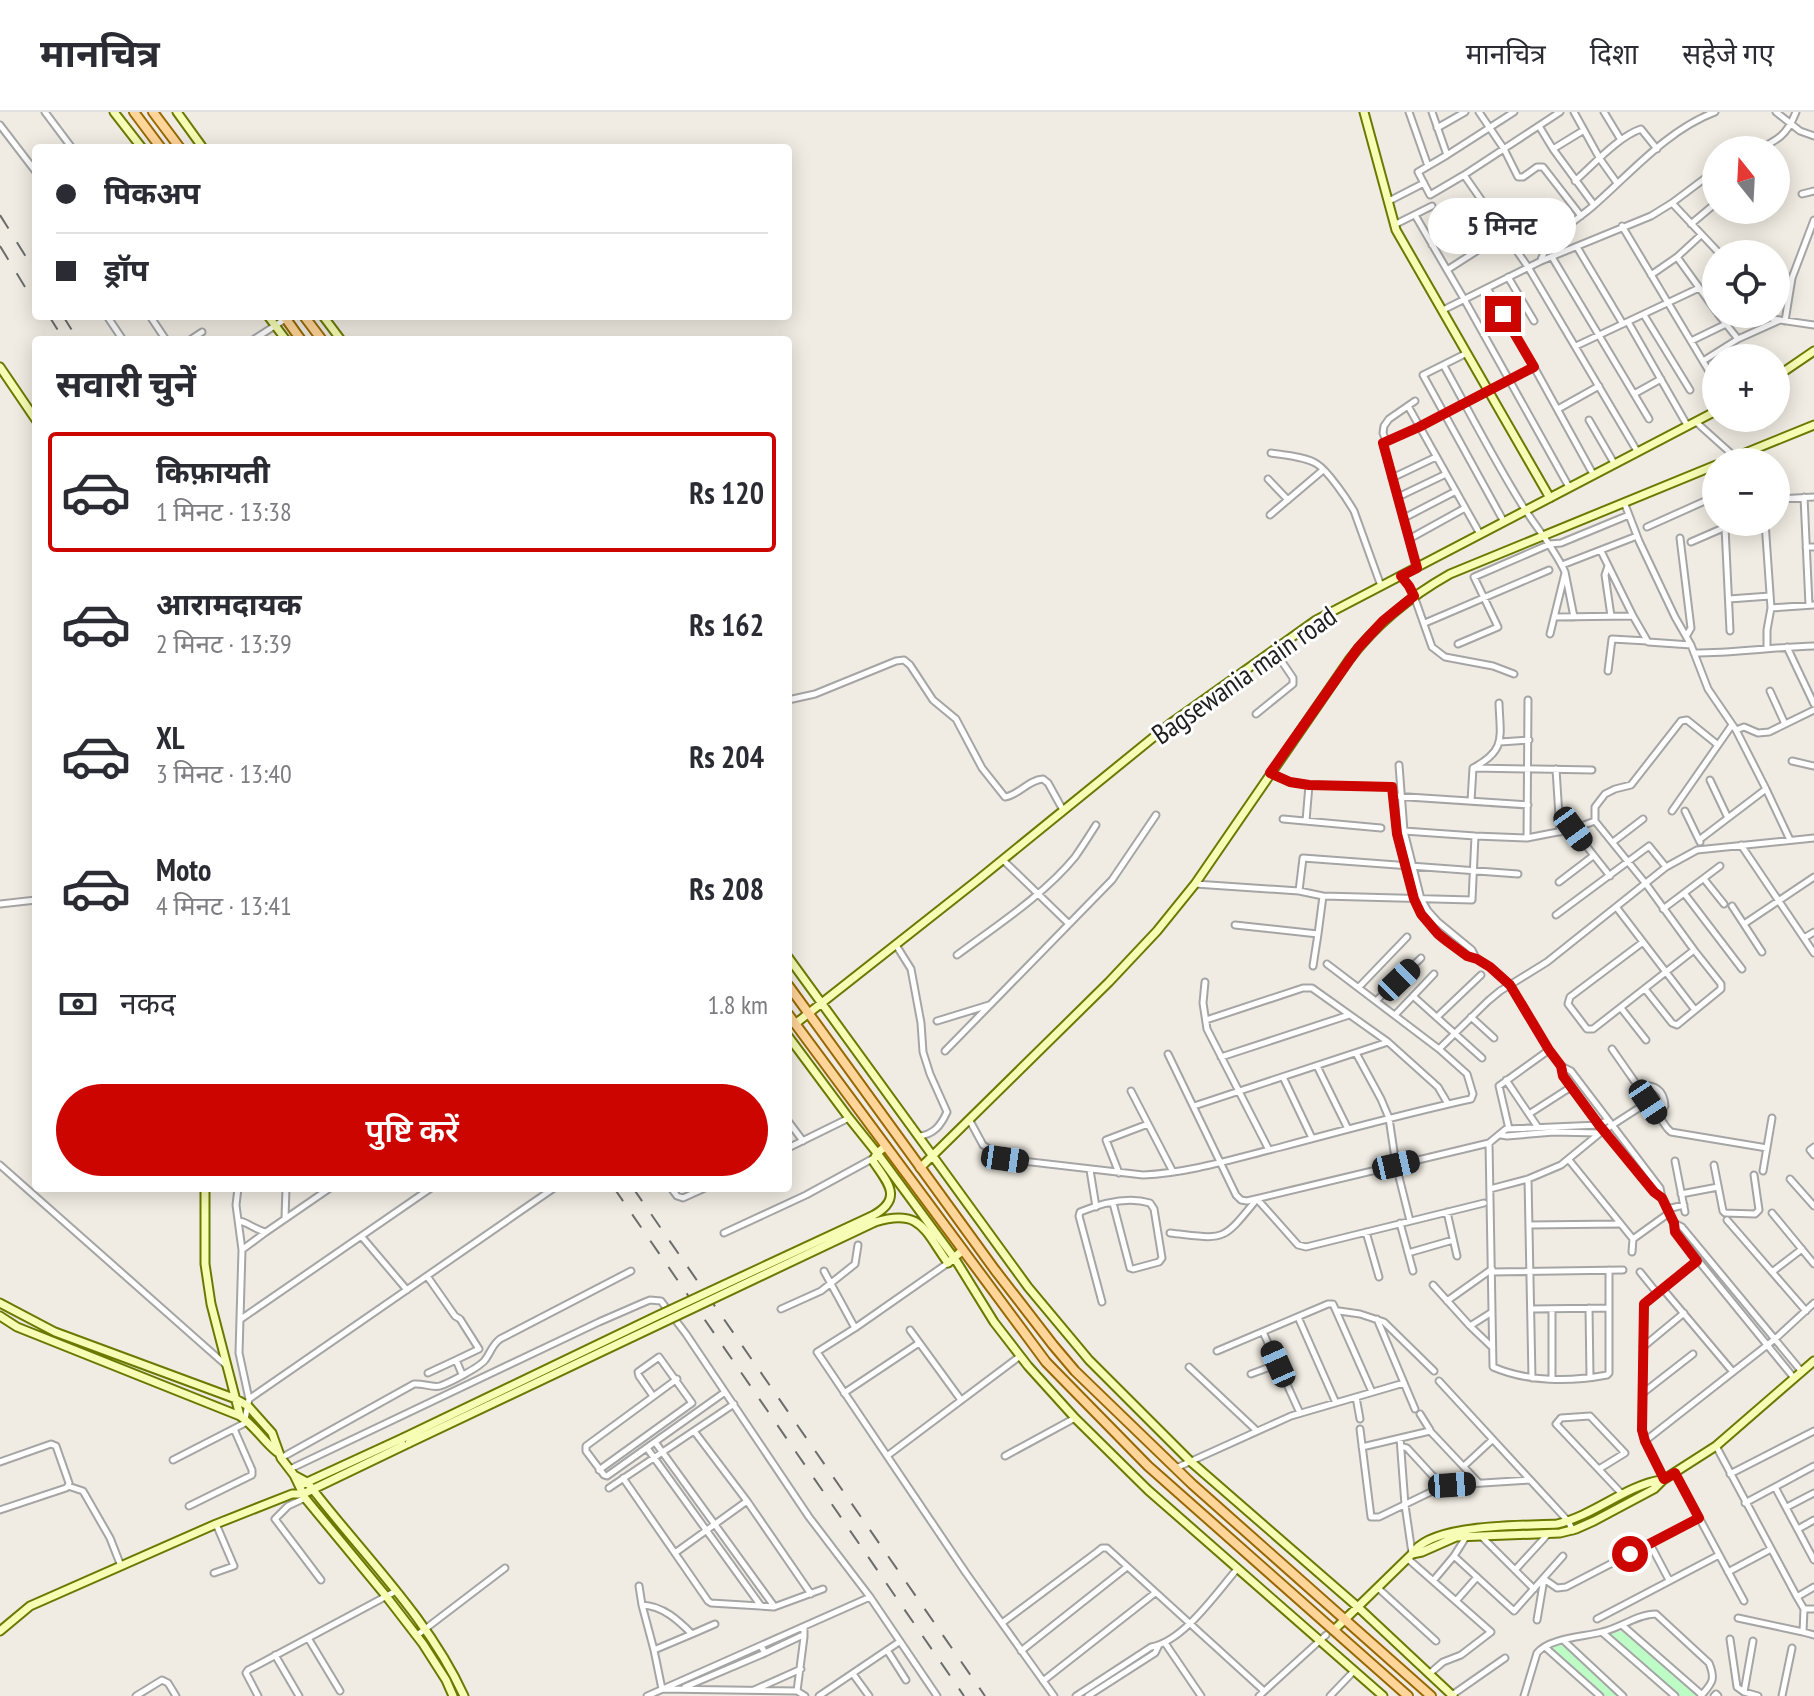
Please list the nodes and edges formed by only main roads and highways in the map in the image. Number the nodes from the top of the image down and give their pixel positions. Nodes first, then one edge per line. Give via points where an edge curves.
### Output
1 (134, 112) edge
2 (153, 112) edge
3 (158, 144) edge
4 (177, 144) edge
5 (792, 991) edge
6 (792, 1021) edge
7 (1408, 1696) edge
8 (1431, 1696) edge

1 - 3 main road
2 - 4 main road
5 - 8 main road via 1075,1371 1175,1468
6 - 7 main road via 1046,1362 1327,1635

